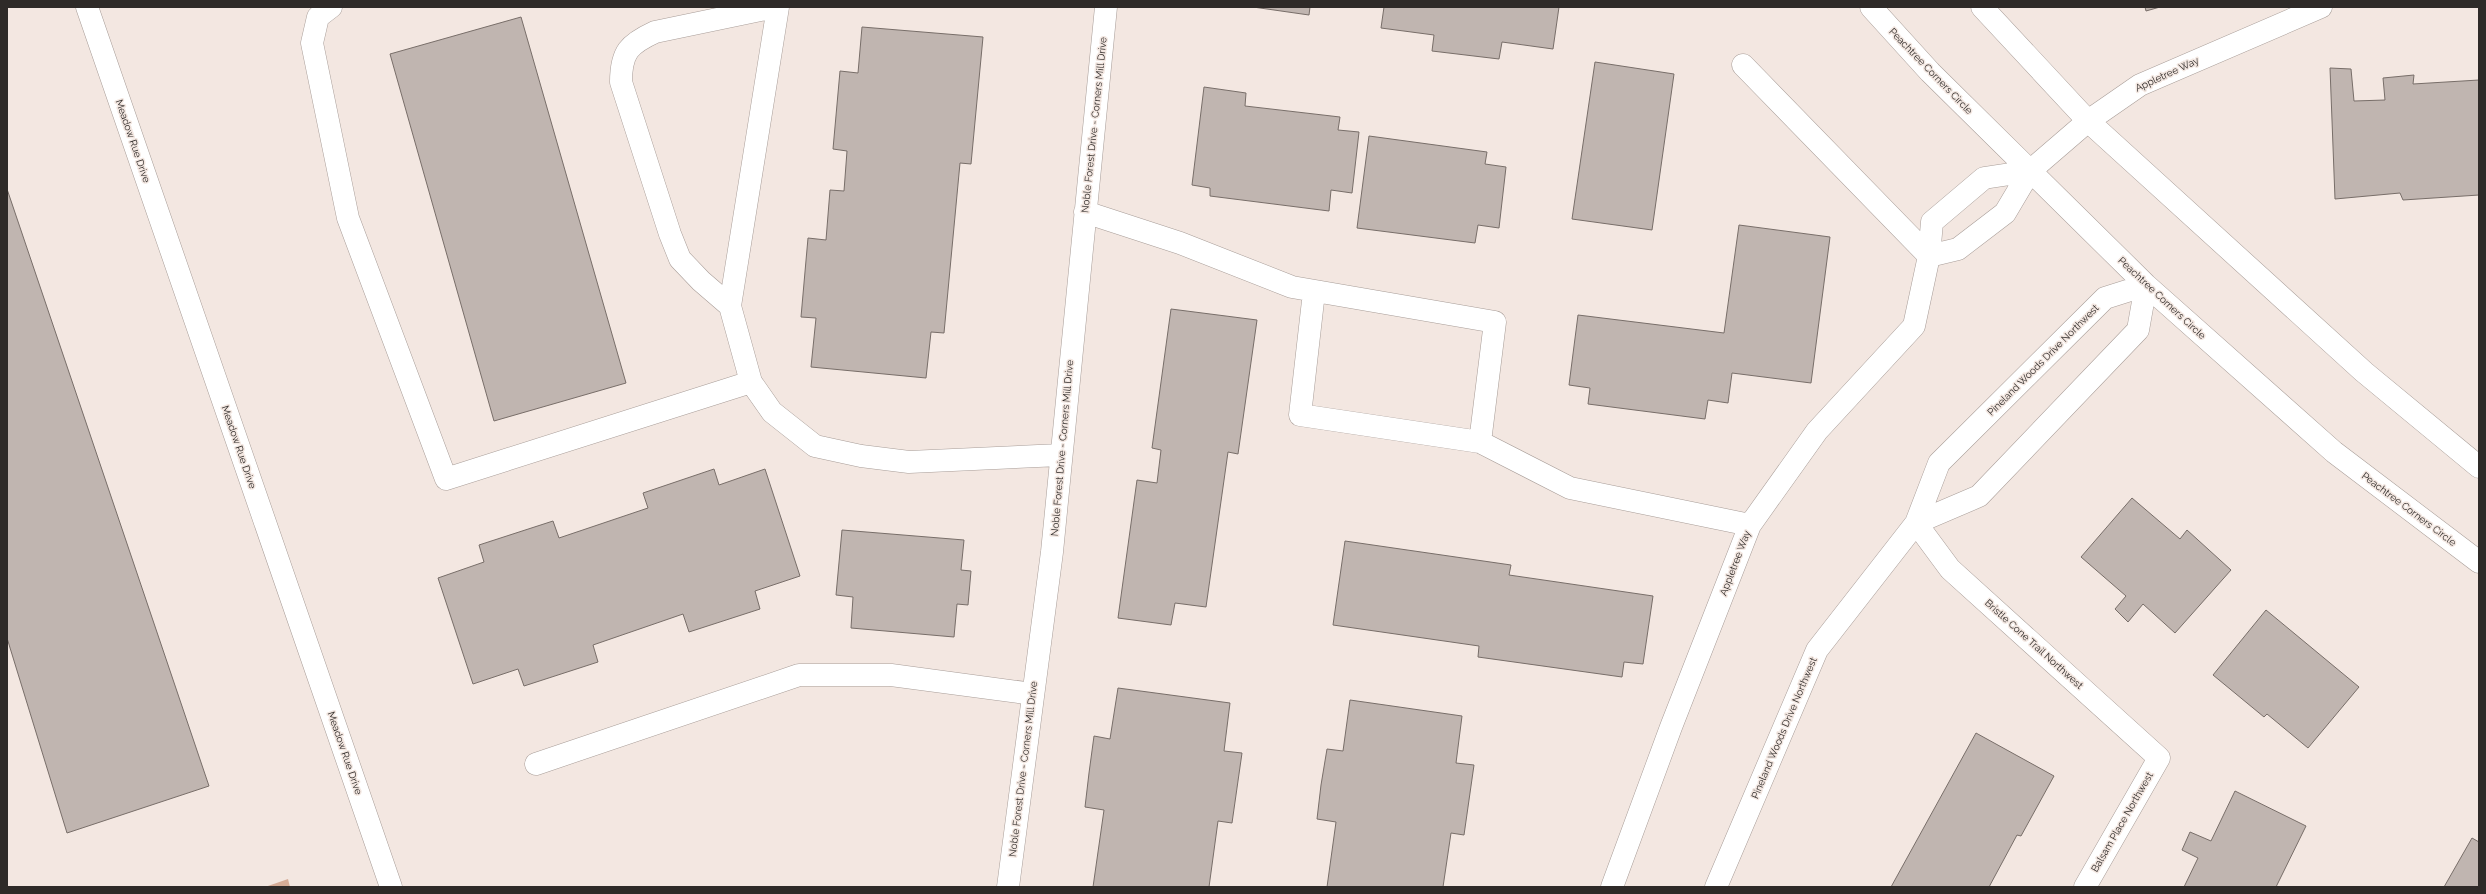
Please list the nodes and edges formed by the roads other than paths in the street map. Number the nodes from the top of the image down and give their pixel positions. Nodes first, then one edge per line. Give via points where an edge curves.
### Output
1 (87, 7) edge
2 (331, 7) edge
3 (775, 7) edge
4 (778, 7) edge
5 (1106, 7) edge
6 (1871, 7) edge
7 (1982, 7) edge
8 (2321, 7) edge
9 (1743, 65) dead end
10 (2088, 121) junction
11 (2030, 171) junction
12 (1085, 212) junction
13 (1929, 256) junction
14 (2146, 285) junction
15 (1314, 292) junction
16 (730, 306) junction
17 (751, 382) junction
18 (1480, 442) junction
19 (1060, 455) junction
20 (2479, 467) edge
21 (1916, 523) junction
22 (1750, 525) junction
23 (2479, 562) edge
24 (1033, 694) junction
25 (2159, 758) joint
26 (536, 764) dead end
27 (391, 887) edge
28 (1008, 887) edge
29 (1612, 887) edge
30 (1716, 887) edge
31 (2085, 887) edge

1 - 27 street, Meadow Rue Drive
2 - 17 street via 318,17 312,42 348,218 446,479
3 - 16 street via 655,32 638,40 625,53 621,67 620,82 680,259
4 - 16 street
5 - 12 street, Noble Forest Drive - Corners Mill Drive
6 - 11 street, Peachtree Corners Circle via 1930,72
7 - 10 street
8 - 10 street, Appletree Way via 2140,84
9 - 13 street
10 - 11 street, Appletree Way
10 - 20 street via 2364,372
11 - 13 street, Appletree Way via 2005,213 1958,249
11 - 13 street, Appletree Way via 1984,178 1932,222
11 - 14 street, Peachtree Corners Circle
12 - 15 street via 1180,243 1292,287
12 - 19 street, Noble Forest Drive - Corners Mill Drive
13 - 22 street, Appletree Way via 1914,326 1817,431
14 - 21 street, Pineland Woods Drive Northwest via 2105,298 1939,463
14 - 21 street, Pineland Woods Drive Northwest via 2138,330 1979,496
14 - 23 street, Peachtree Corners Circle via 2334,452
15 - 18 street via 1495,322
15 - 18 street via 1300,415
16 - 17 street
17 - 19 street via 772,412 815,446 861,456 909,462
18 - 22 street via 1570,488
19 - 24 street, Noble Forest Drive - Corners Mill Drive via 1052,552
21 - 25 street, Bristle Cone Trail Northwest via 1950,569
21 - 30 street, Pineland Woods Drive Northwest via 1817,650
22 - 29 street, Appletree Way
24 - 26 street via 891,676 799,675
24 - 28 street, Noble Forest Drive - Corners Mill Drive
25 - 31 street, Balsam Place Northwest

